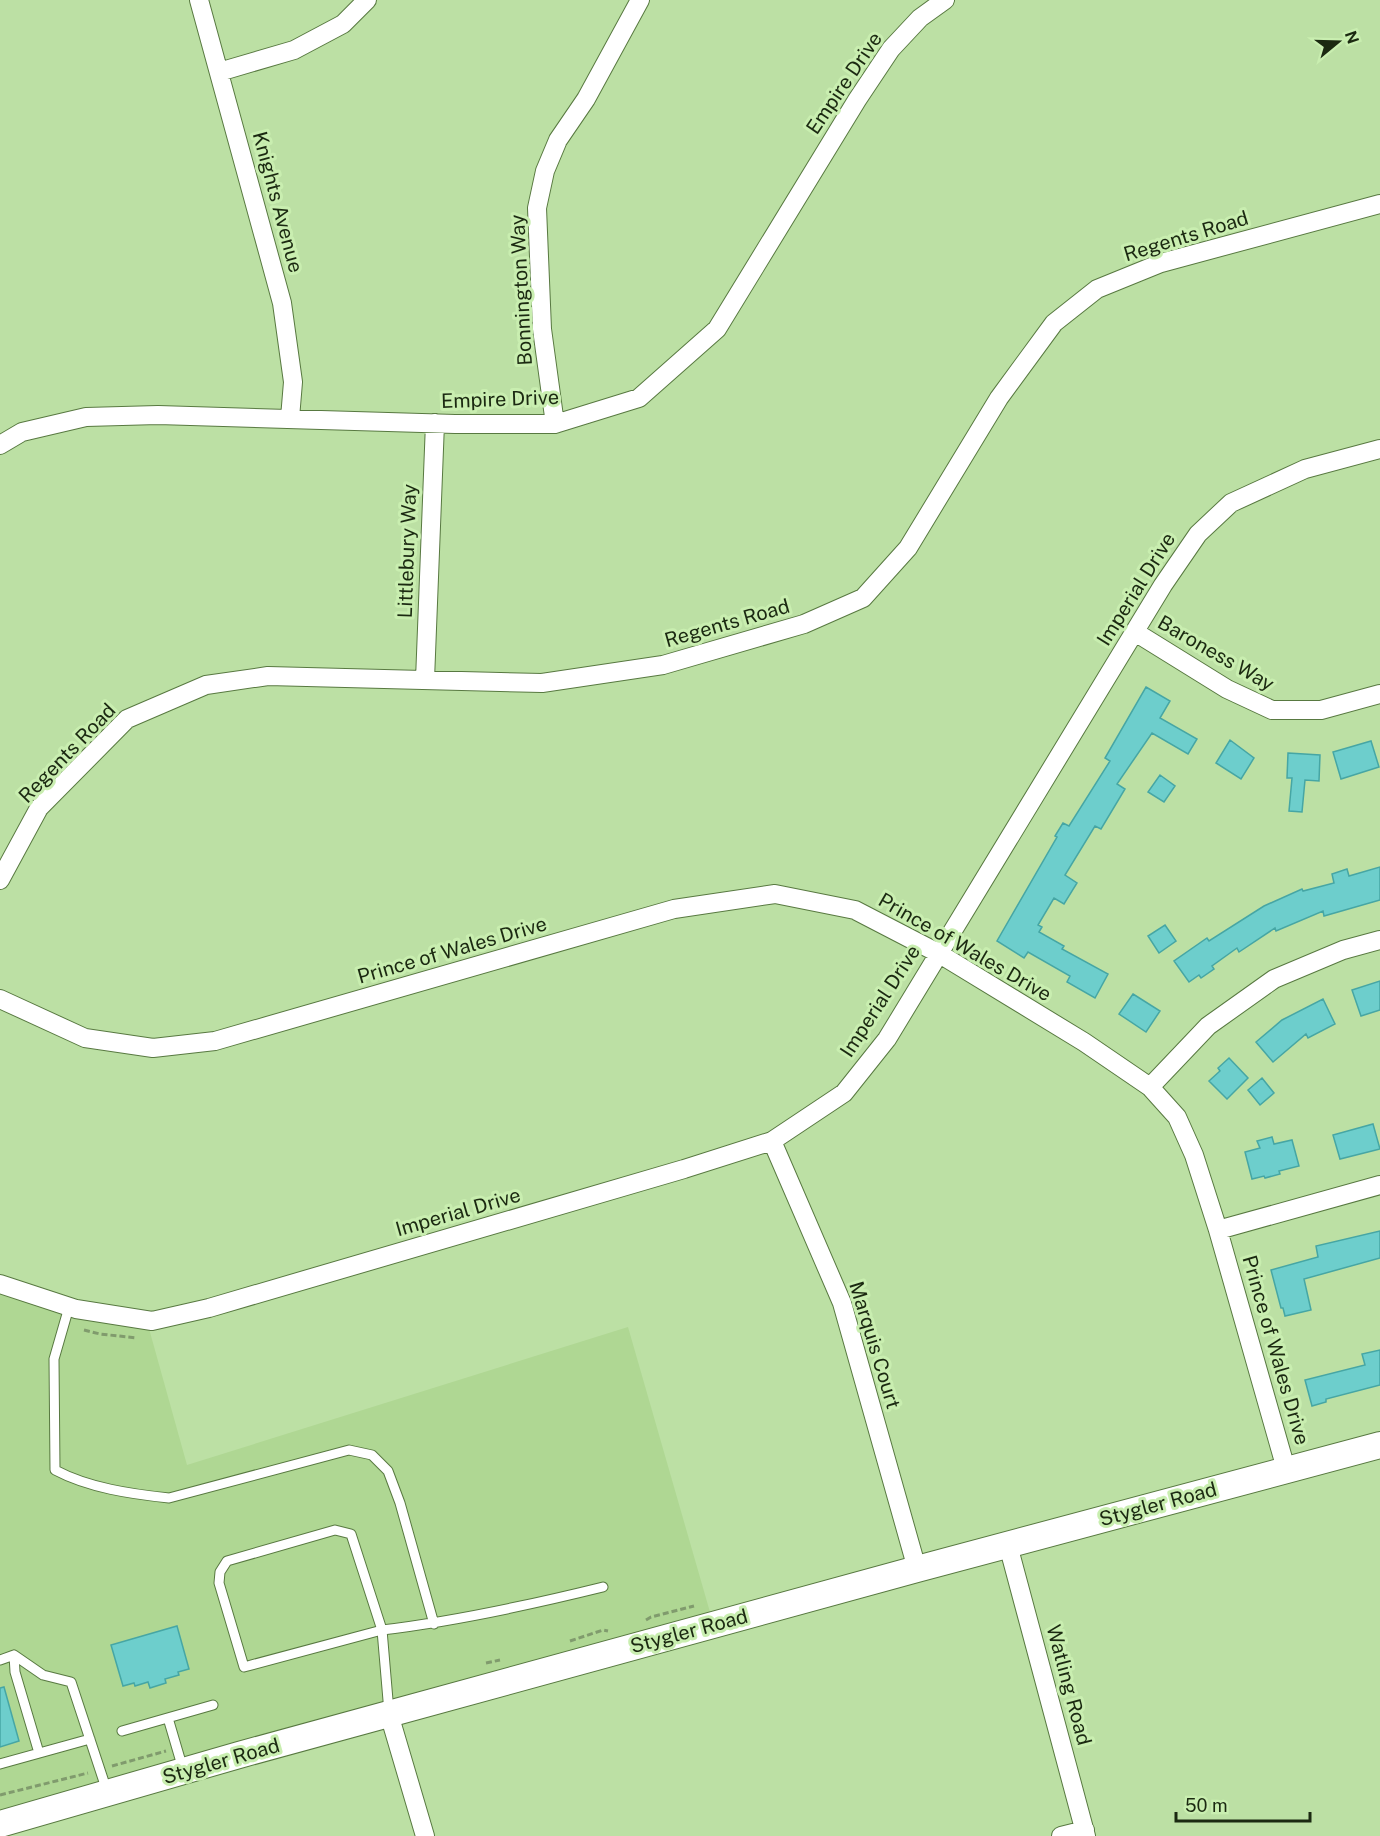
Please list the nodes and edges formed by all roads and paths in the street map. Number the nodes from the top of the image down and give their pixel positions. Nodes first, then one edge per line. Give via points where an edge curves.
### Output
1 (199, 0) edge
2 (367, 0) edge
3 (640, 0) edge
4 (945, 0) edge
5 (219, 72) junction
6 (1380, 204) edge
7 (290, 418) junction
8 (435, 423) junction
9 (555, 424) junction
10 (0, 445) edge
11 (1380, 449) edge
12 (1136, 632) junction
13 (425, 680) junction
14 (1380, 694) edge
15 (0, 879) edge
16 (1380, 939) edge
17 (938, 953) junction
18 (0, 999) edge
19 (1150, 1087) junction
20 (772, 1141) junction
21 (1380, 1185) edge
22 (1218, 1230) junction
23 (0, 1284) edge
24 (69, 1307) junction
25 (81, 1329) dead end
26 (141, 1338) dead end
27 (1380, 1445) edge
28 (1286, 1469) junction
29 (1008, 1545) junction
30 (917, 1569) junction
31 (603, 1587) dead end
32 (700, 1604) dead end
33 (639, 1622) dead end
34 (434, 1624) junction
35 (382, 1630) junction
36 (609, 1630) dead end
37 (568, 1641) dead end
38 (14, 1655) junction
39 (505, 1659) dead end
40 (0, 1660) edge
41 (481, 1665) dead end
42 (213, 1705) dead end
43 (389, 1714) junction
44 (168, 1718) junction
45 (122, 1731) dead end
46 (90, 1739) junction
47 (39, 1753) junction
48 (0, 1764) edge
49 (183, 1771) junction
50 (88, 1773) dead end
51 (108, 1793) junction
52 (0, 1795) edge
53 (0, 1824) edge
54 (1085, 1833) edge
55 (425, 1836) edge
56 (1061, 1836) edge

1 - 5 street, Knights Avenue
2 - 5 street via 343,24 294,50
3 - 9 street, Bonnington Way via 586,99 558,140 545,171 537,208 542,329
4 - 9 street, Empire Drive via 920,18 891,49 717,329 639,398
5 - 7 street, Knights Avenue via 282,303 293,382
6 - 13 street, Regents Road via 1161,263 1096,289 1054,323 999,398 908,548 863,598 804,624 663,664 542,683
7 - 8 street, Empire Drive
7 - 10 street, Empire Drive via 86,417 22,432
8 - 9 street, Empire Drive
8 - 13 street, Littlebury Way
11 - 12 street, Imperial Drive via 1305,469 1231,503 1198,534
12 - 14 street, Baroness Way via 1227,689 1272,710 1321,710
12 - 17 street, Imperial Drive
13 - 15 street, Regents Road via 268,676 206,685 127,719 39,808
16 - 19 street via 1274,979 1208,1026
17 - 18 street, Prince of Wales Drive via 855,910 776,894 674,909 215,1041 153,1048 85,1038
17 - 19 street, Prince of Wales Drive
17 - 20 street, Imperial Drive via 887,1039 844,1093
19 - 22 street, Prince of Wales Drive via 1177,1118 1194,1155
20 - 24 street, Imperial Drive via 209,1308 152,1321
20 - 30 street, Marquis Court via 842,1303
21 - 22 street
22 - 28 street, Prince of Wales Drive
23 - 24 street, Imperial Drive
24 - 34 lane via 54,1359 55,1470 74,1480 169,1498 349,1450 372,1455 388,1471 396,1492
25 - 26 path
27 - 28 main road, Stygler Road
28 - 29 main road, Stygler Road
29 - 30 main road, Stygler Road
29 - 54 street, Watling Road
30 - 43 main road, Stygler Road
31 - 34 lane via 512,1610
32 - 33 path
34 - 35 lane
35 - 35 lane via 244,1667 219,1583 220,1572 227,1561 335,1530 351,1534
35 - 43 lane
36 - 37 path
38 - 40 lane
38 - 46 lane via 43,1676 71,1683
38 - 47 lane via 15,1672
39 - 41 path
42 - 44 lane
43 - 49 main road, Stygler Road
43 - 55 street
44 - 45 lane
44 - 49 lane
46 - 47 lane
46 - 51 lane
47 - 48 lane
49 - 51 main road, Stygler Road
50 - 52 path
51 - 53 main road, Stygler Road
54 - 56 street

